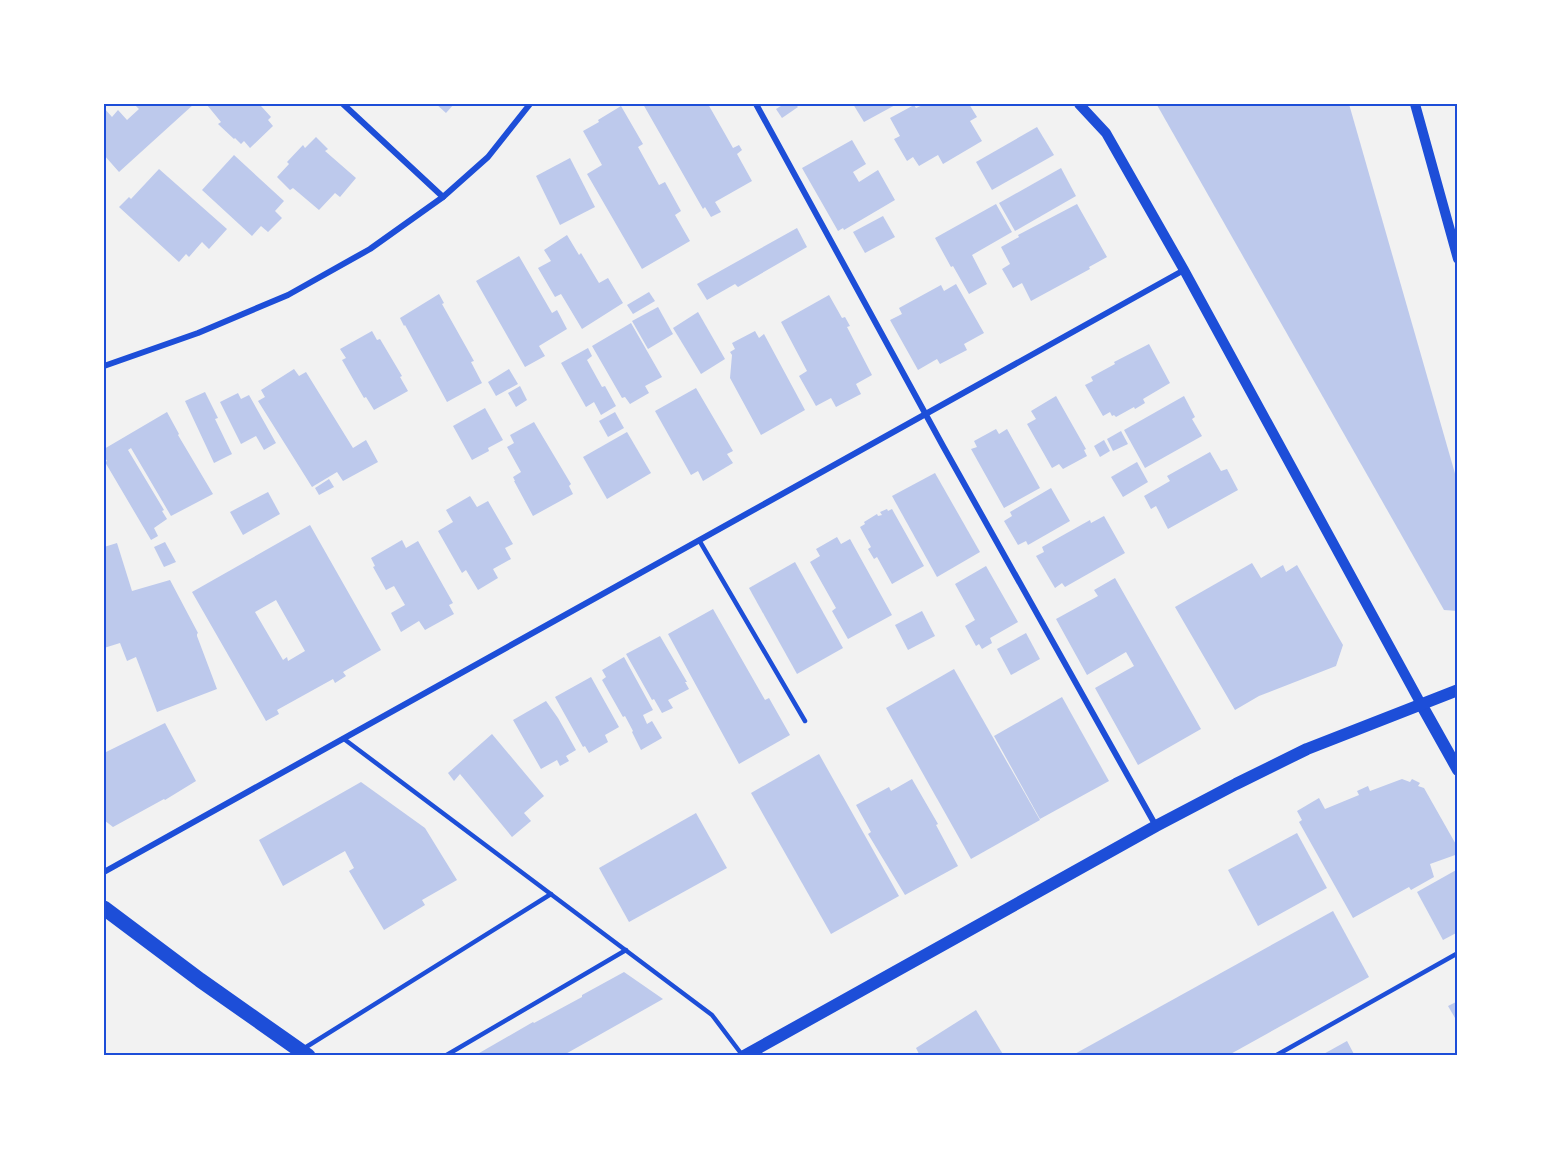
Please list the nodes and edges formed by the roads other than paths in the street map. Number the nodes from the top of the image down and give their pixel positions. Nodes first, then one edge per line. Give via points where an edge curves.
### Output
1 (343, 104) edge
2 (530, 104) edge
3 (756, 104) edge
4 (1079, 104) edge
5 (1415, 104) edge
6 (444, 197) junction
7 (1458, 259) edge
8 (1184, 270) junction
9 (104, 366) edge
10 (927, 413) junction
11 (699, 540) junction
12 (1458, 690) edge
13 (1422, 704) junction
14 (805, 721) dead end
15 (345, 739) junction
16 (1458, 770) edge
17 (1156, 826) junction
18 (104, 872) edge
19 (550, 894) junction
20 (104, 908) edge
21 (626, 950) junction
22 (1458, 953) edge
23 (304, 1053) edge
24 (445, 1056) edge
25 (743, 1056) edge
26 (1275, 1056) edge

1 - 6 street
2 - 6 street via 488,157
3 - 10 street
4 - 8 street via 1106,133
5 - 7 street
6 - 9 street via 370,249 288,295 198,333
8 - 10 street
8 - 13 street
10 - 11 street
10 - 17 street
11 - 14 lane
11 - 15 street
12 - 13 main road
13 - 16 main road
13 - 17 main road via 1307,749
15 - 18 street
15 - 19 lane
17 - 25 main road
19 - 21 lane
19 - 23 lane
20 - 23 main road
21 - 24 lane
21 - 25 lane via 711,1014
22 - 26 lane

